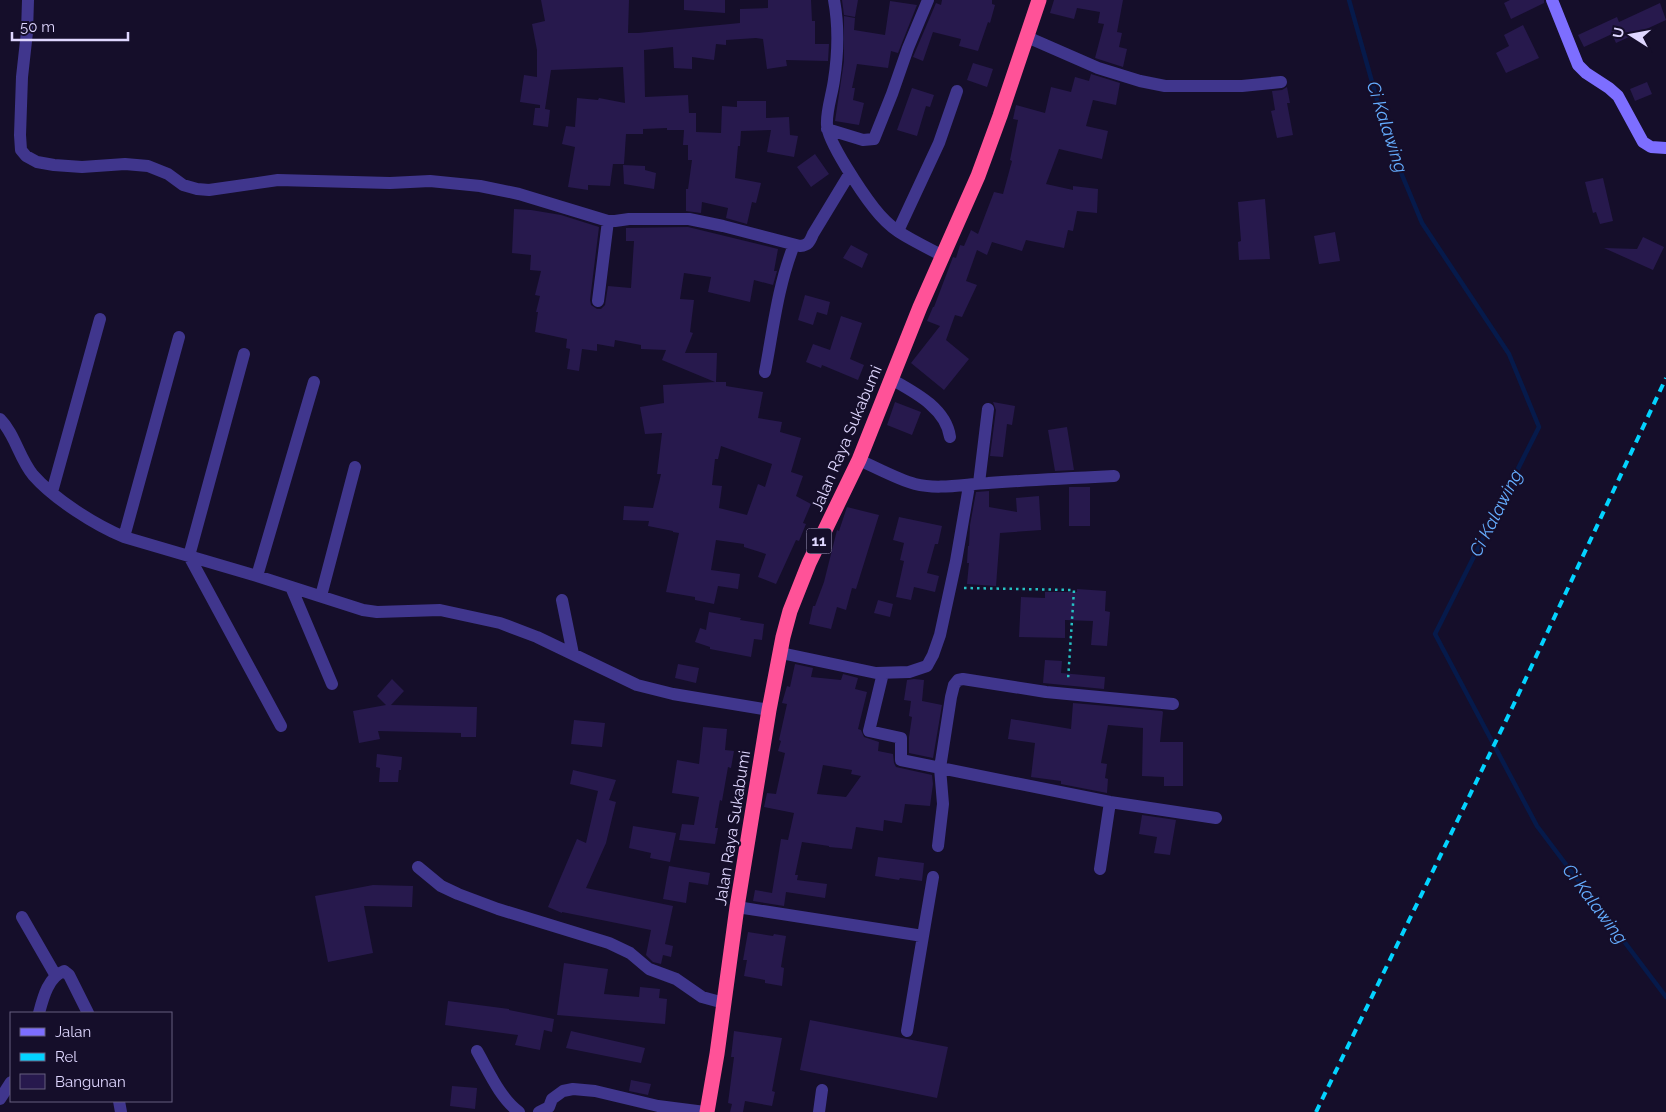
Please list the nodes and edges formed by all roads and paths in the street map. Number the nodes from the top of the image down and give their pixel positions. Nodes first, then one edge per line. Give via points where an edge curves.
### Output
1 (28, 0) edge
2 (834, 0) edge
3 (928, 0) edge
4 (1039, 0) edge
5 (1552, 0) edge
6 (1027, 37) junction
7 (1281, 82) dead end
8 (957, 91) dead end
9 (827, 129) junction
10 (1666, 148) edge
11 (850, 173) junction
12 (608, 220) junction
13 (898, 231) junction
14 (794, 245) junction
15 (943, 256) junction
16 (598, 301) dead end
17 (100, 319) dead end
18 (179, 337) dead end
19 (244, 354) dead end
20 (765, 372) dead end
21 (891, 379) junction
22 (314, 382) dead end
23 (988, 409) dead end
24 (0, 419) edge
25 (950, 437) dead end
26 (859, 460) junction
27 (355, 467) dead end
28 (1114, 476) dead end
29 (974, 484) junction
30 (52, 492) junction
31 (124, 537) junction
32 (189, 556) junction
33 (256, 576) junction
34 (291, 587) junction
35 (950, 588) junction
36 (322, 596) junction
37 (562, 600) dead end
38 (781, 653) junction
39 (573, 654) junction
40 (883, 673) junction
41 (332, 684) dead end
42 (1067, 694) junction
43 (1174, 704) dead end
44 (769, 710) junction
45 (281, 726) dead end
46 (940, 768) junction
47 (1110, 802) junction
48 (1216, 818) dead end
49 (938, 846) dead end
50 (418, 866) dead end
51 (1100, 869) dead end
52 (932, 877) dead end
53 (737, 907) junction
54 (22, 917) dead end
55 (923, 936) junction
56 (56, 976) junction
57 (724, 1003) junction
58 (40, 1012) edge
59 (87, 1012) edge
60 (907, 1031) dead end
61 (477, 1051) dead end
62 (10, 1084) edge
63 (822, 1090) dead end
64 (0, 1099) edge
65 (519, 1112) edge
66 (539, 1112) edge
67 (706, 1112) edge
68 (819, 1112) edge

1 - 12 street via 20,135 21,150 38,162 82,167 148,166 168,174 183,185 209,190 278,180 430,182 472,186 519,194
2 - 9 street via 838,41
3 - 9 street via 874,139 864,140
4 - 6 highway, Jalan Raya Sukabumi / 11
5 - 10 street via 1578,65 1618,96 1643,142 1651,147
6 - 7 street via 1098,68 1165,86 1242,86
6 - 15 highway, Jalan Raya Sukabumi / 11 via 981,169
8 - 13 street via 939,144
9 - 11 street
11 - 13 street via 875,209
11 - 14 street via 810,242 806,246
12 - 14 street via 689,219
12 - 16 street
13 - 15 street
14 - 20 street via 780,291
15 - 21 highway, Jalan Raya Sukabumi / 11
17 - 30 street
18 - 31 street
19 - 32 street
21 - 25 street via 933,407 943,418
21 - 26 highway, Jalan Raya Sukabumi / 11
22 - 33 street
23 - 29 street
24 - 30 street via 8,427 33,474
26 - 29 street via 915,484
26 - 38 highway, Jalan Raya Sukabumi / 11 via 798,587
27 - 36 street
28 - 29 street
29 - 35 street
30 - 31 street via 92,521
31 - 32 street
32 - 33 street
32 - 45 street
33 - 34 street
34 - 36 street
34 - 41 street
35 - 40 street via 940,635 926,666 909,672
35 - 42 path via 1074,590
36 - 39 street via 357,609 377,612 440,610 500,623
37 - 39 street
38 - 40 street
38 - 44 highway, Jalan Raya Sukabumi / 11
39 - 44 street via 636,685
40 - 46 street via 870,731 901,738 902,760
42 - 43 street
42 - 46 street via 958,680 954,685
44 - 53 highway, Jalan Raya Sukabumi / 11
46 - 47 street
46 - 49 street via 943,804
47 - 48 street
47 - 51 street
50 - 57 street via 441,886 458,894 609,943 630,953 649,969 676,979 702,997
52 - 55 street
53 - 55 street
53 - 57 highway, Jalan Raya Sukabumi / 11
54 - 56 street
55 - 60 street
56 - 58 street
56 - 59 street via 64,971 67,973
57 - 67 highway, Jalan Raya Sukabumi / 11
61 - 65 street via 505,1098
62 - 64 street
63 - 68 street
66 - 67 street via 563,1091 573,1089

